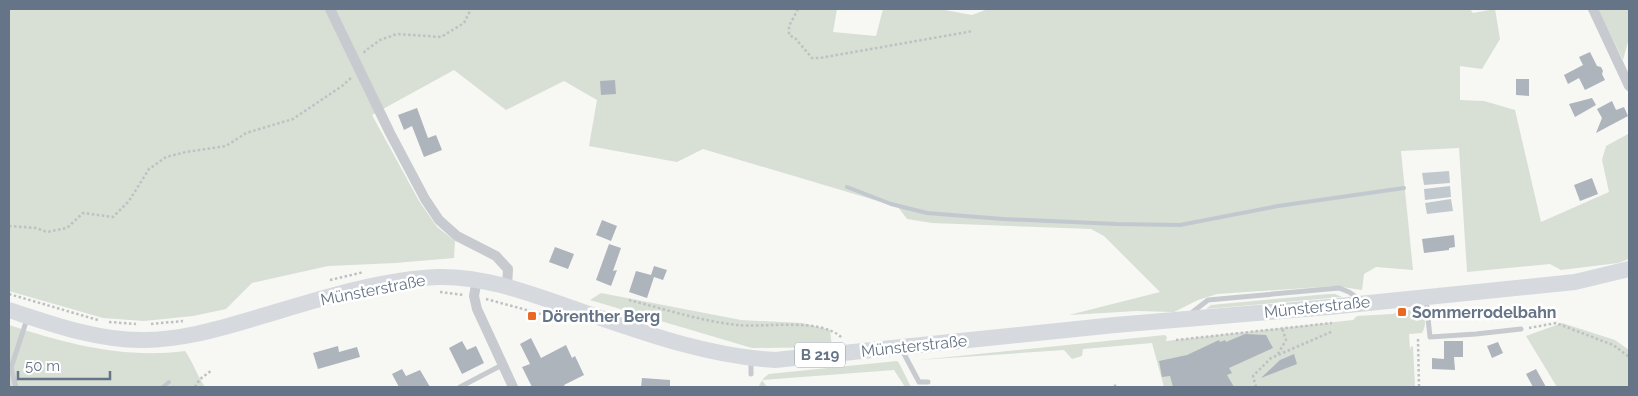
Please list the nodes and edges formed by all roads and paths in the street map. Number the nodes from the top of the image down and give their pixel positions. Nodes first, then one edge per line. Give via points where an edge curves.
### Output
1 (330, 9) edge
2 (472, 9) edge
3 (798, 9) edge
4 (1592, 9) edge
5 (973, 31) dead end
6 (361, 70) junction
7 (1629, 86) edge
8 (9, 226) edge
9 (1629, 269) edge
10 (371, 271) dead end
11 (477, 279) junction
12 (328, 281) dead end
13 (507, 287) junction
14 (9, 294) edge
15 (1426, 296) junction
16 (629, 300) dead end
17 (9, 310) edge
18 (28, 316) junction
19 (186, 320) dead end
20 (1332, 323) dead end
21 (1282, 328) junction
22 (1521, 329) joint
23 (1333, 331) dead end
24 (1418, 339) dead end
25 (1176, 340) dead end
26 (901, 347) junction
27 (851, 352) junction
28 (1278, 355) junction
29 (1629, 357) edge
30 (502, 365) junction
31 (212, 370) dead end
32 (928, 382) dead end
33 (921, 385) edge
34 (16, 387) edge
35 (195, 387) edge
36 (460, 387) edge
37 (513, 387) edge
38 (1256, 387) edge
39 (1419, 387) edge

1 - 6 street
2 - 6 path via 464,23 441,37 397,34 380,40 365,51
3 - 5 path via 789,26 789,35 812,58
4 - 7 street
6 - 8 path via 293,118 246,133 226,146 166,158 149,169 129,201 113,217 83,213 67,228 47,232
6 - 13 street via 403,158 439,220 457,236 496,256 508,269
9 - 15 main road, Münsterstraße / B 219 via 1575,282
10 - 12 path
11 - 13 main road, Münsterstraße / B 219
11 - 18 main road, Münsterstraße / B 219 via 413,279 337,295 206,332 145,340 97,335
11 - 30 street via 474,296
13 - 27 main road, Münsterstraße / B 219 via 751,367 775,360
14 - 19 path via 103,321 144,325
15 - 22 lane via 1430,337
15 - 26 main road, Münsterstraße / B 219
16 - 27 path via 738,325 825,329 844,340
17 - 18 main road, Münsterstraße / B 219
18 - 34 lane via 11,368
20 - 21 path
21 - 25 path
21 - 28 path via 1286,340
22 - 29 path via 1556,323 1613,345
23 - 28 path
24 - 39 path
26 - 27 main road, Münsterstraße / B 219
26 - 33 lane
28 - 38 path via 1270,358 1252,376
30 - 36 lane
30 - 37 street
31 - 35 path
32 - 33 lane

